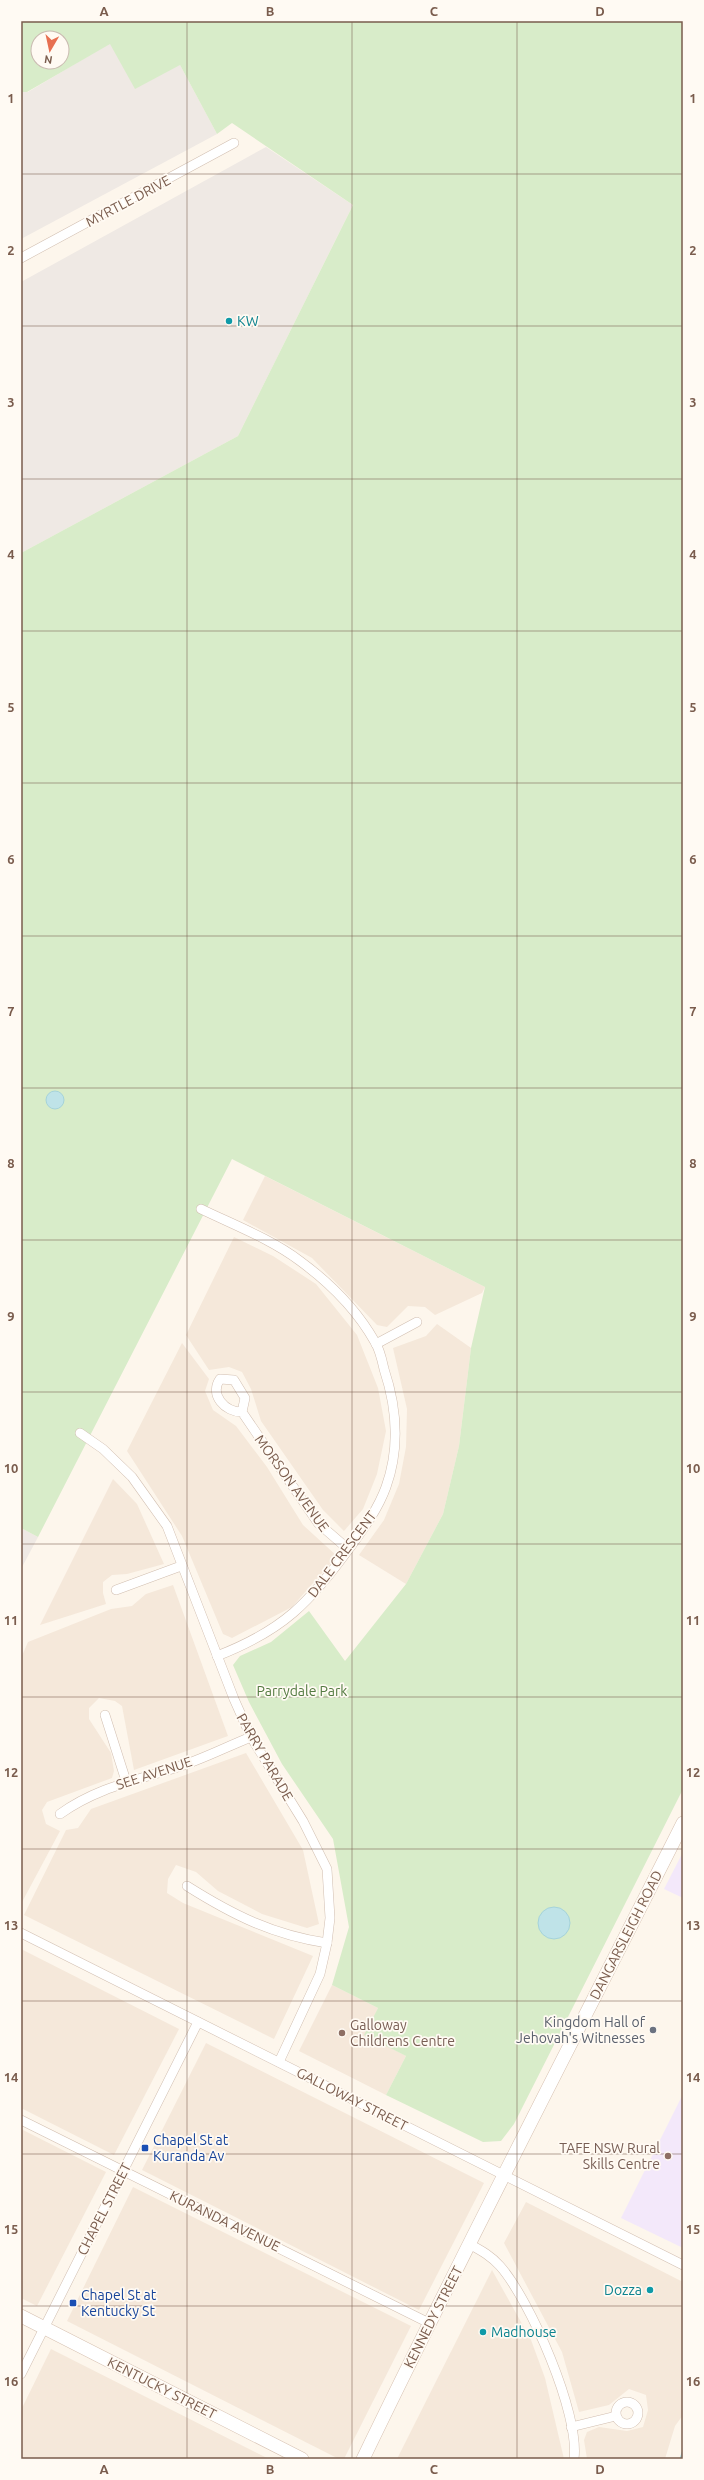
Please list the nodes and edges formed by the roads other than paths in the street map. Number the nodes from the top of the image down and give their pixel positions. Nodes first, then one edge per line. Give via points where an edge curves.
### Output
1 (234, 143) dead end
2 (21, 258) edge
3 (201, 1209) dead end
4 (417, 1322) dead end
5 (376, 1344) junction
6 (242, 1412) dead end
7 (80, 1433) dead end
8 (348, 1549) junction
9 (181, 1566) junction
10 (116, 1590) dead end
11 (217, 1656) junction
12 (105, 1715) dead end
13 (251, 1737) junction
14 (126, 1781) junction
15 (60, 1814) dead end
16 (683, 1823) edge
17 (187, 1886) dead end
18 (21, 1933) edge
19 (328, 1943) junction
20 (198, 2022) junction
21 (279, 2062) junction
22 (21, 2120) edge
23 (123, 2171) junction
24 (505, 2176) junction
25 (471, 2245) junction
26 (683, 2265) edge
27 (21, 2316) edge
28 (429, 2323) junction
29 (44, 2328) junction
30 (21, 2374) edge
31 (616, 2416) dead end
32 (571, 2427) junction
33 (302, 2459) edge
34 (363, 2459) edge
35 (574, 2459) edge

1 - 2 street, MYRTLE DRIVE
3 - 5 street, DALE CRESCENT via 299,1260 333,1288
4 - 5 street
5 - 8 street, DALE CRESCENT via 393,1404 396,1446 386,1489 377,1507
6 - 8 street, MORSON AVENUE via 318,1523
7 - 9 street, PARRY PARADE via 103,1449 150,1500 167,1526
8 - 11 street, DALE CRESCENT via 323,1584 299,1609 269,1631
9 - 10 street
9 - 11 street, PARRY PARADE
11 - 13 street, PARRY PARADE
12 - 14 street
13 - 14 street, SEE AVENUE via 177,1768
13 - 19 street, PARRY PARADE via 302,1820 327,1869 330,1918
14 - 15 street, SEE AVENUE via 80,1799
16 - 24 street, DANGARSLEIGH ROAD
17 - 19 street via 257,1926 294,1937
18 - 20 street, GALLOWAY STREET
19 - 21 street, PARRY PARADE via 320,1974
20 - 21 street, GALLOWAY STREET
20 - 23 street, CHAPEL STREET
21 - 24 street, GALLOWAY STREET
22 - 23 street, KURANDA AVENUE
23 - 28 street, KURANDA AVENUE
23 - 29 street, CHAPEL STREET
24 - 25 street, KENNEDY STREET
24 - 26 street, GALLOWAY STREET
25 - 28 street, KENNEDY STREET
25 - 32 street via 487,2254 512,2283 552,2360
27 - 29 street, KENTUCKY STREET
28 - 34 street, KENNEDY STREET
29 - 30 street, CHAPEL STREET
29 - 33 street, KENTUCKY STREET
31 - 32 street
32 - 35 street

